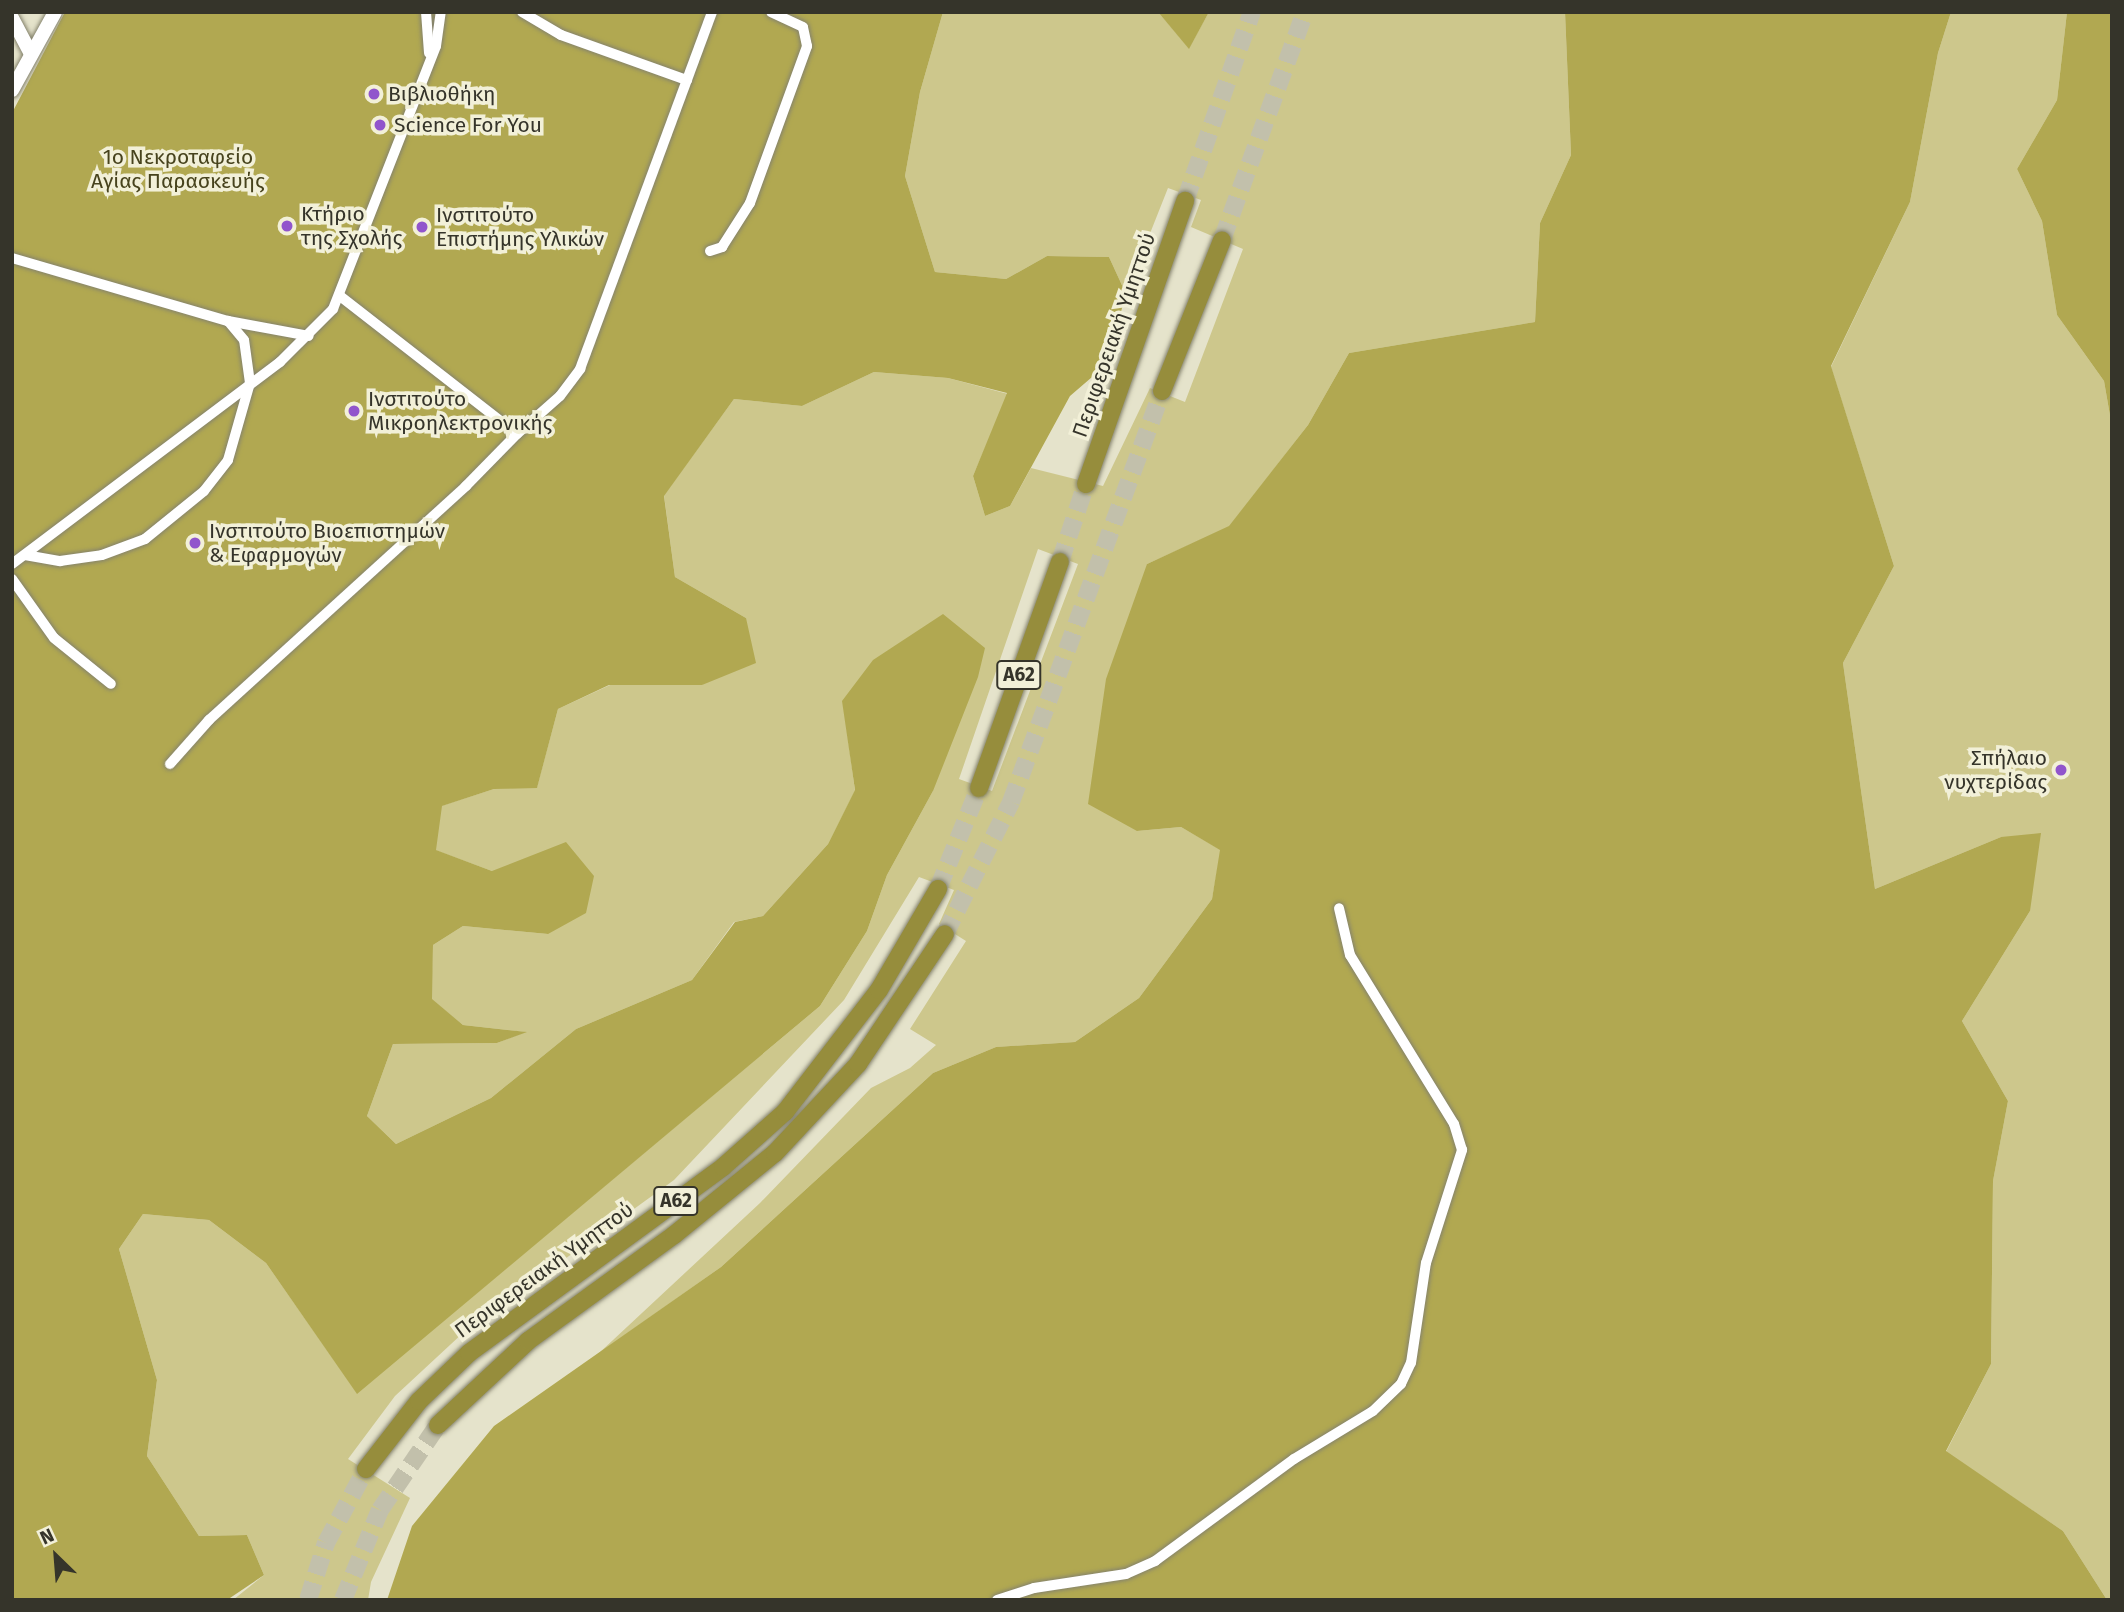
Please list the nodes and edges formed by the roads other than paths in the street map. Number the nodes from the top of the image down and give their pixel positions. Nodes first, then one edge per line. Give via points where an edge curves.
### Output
1 (55, 12) edge
2 (426, 12) edge
3 (441, 12) edge
4 (522, 12) edge
5 (712, 12) edge
6 (771, 12) edge
7 (12, 18) edge
8 (31, 54) junction
9 (429, 58) junction
10 (687, 80) junction
11 (12, 90) edge
12 (1185, 201) tunnel mouth
13 (1222, 240) tunnel mouth
14 (710, 251) dead end
15 (12, 258) edge
16 (340, 296) junction
17 (228, 321) junction
18 (309, 336) junction
19 (250, 383) junction
20 (1162, 391) tunnel mouth
21 (517, 434) junction
22 (1086, 484) tunnel mouth
23 (25, 555) junction
24 (1060, 562) tunnel mouth
25 (12, 564) edge
26 (12, 579) edge
27 (111, 684) dead end
28 (170, 764) dead end
29 (979, 788) tunnel mouth
30 (938, 889) tunnel mouth
31 (1339, 908) dead end
32 (945, 934) tunnel mouth
33 (438, 1425) tunnel mouth
34 (366, 1469) tunnel mouth
35 (997, 1600) edge

1 - 8 street
2 - 9 street
3 - 9 street
4 - 10 street via 552,32
5 - 10 street
6 - 14 street via 803,27 807,46 750,203 722,247
7 - 8 street
8 - 11 street
9 - 16 street
10 - 21 street via 580,369 560,396
12 - 22 highway, Περιφερειακή Υμηττού
13 - 20 highway
15 - 17 street
16 - 18 street
16 - 21 street
17 - 18 street
17 - 19 street via 244,340
18 - 19 street
19 - 23 street
19 - 23 street via 228,460 178,516 145,539 102,555 60,561
21 - 28 street via 209,720
23 - 25 street
24 - 29 highway, Α62
26 - 27 street via 54,638
30 - 34 highway, Περιφερειακή Υμηττού / Α62 via 879,990 785,1112 723,1167 470,1353 419,1401
31 - 35 street via 1350,955 1454,1124 1462,1150 1428,1254 1411,1363 1401,1384 1373,1411 1294,1459 1155,1561 1126,1574 1034,1588
32 - 33 highway, Α62 via 858,1064 775,1153 674,1236 528,1341

